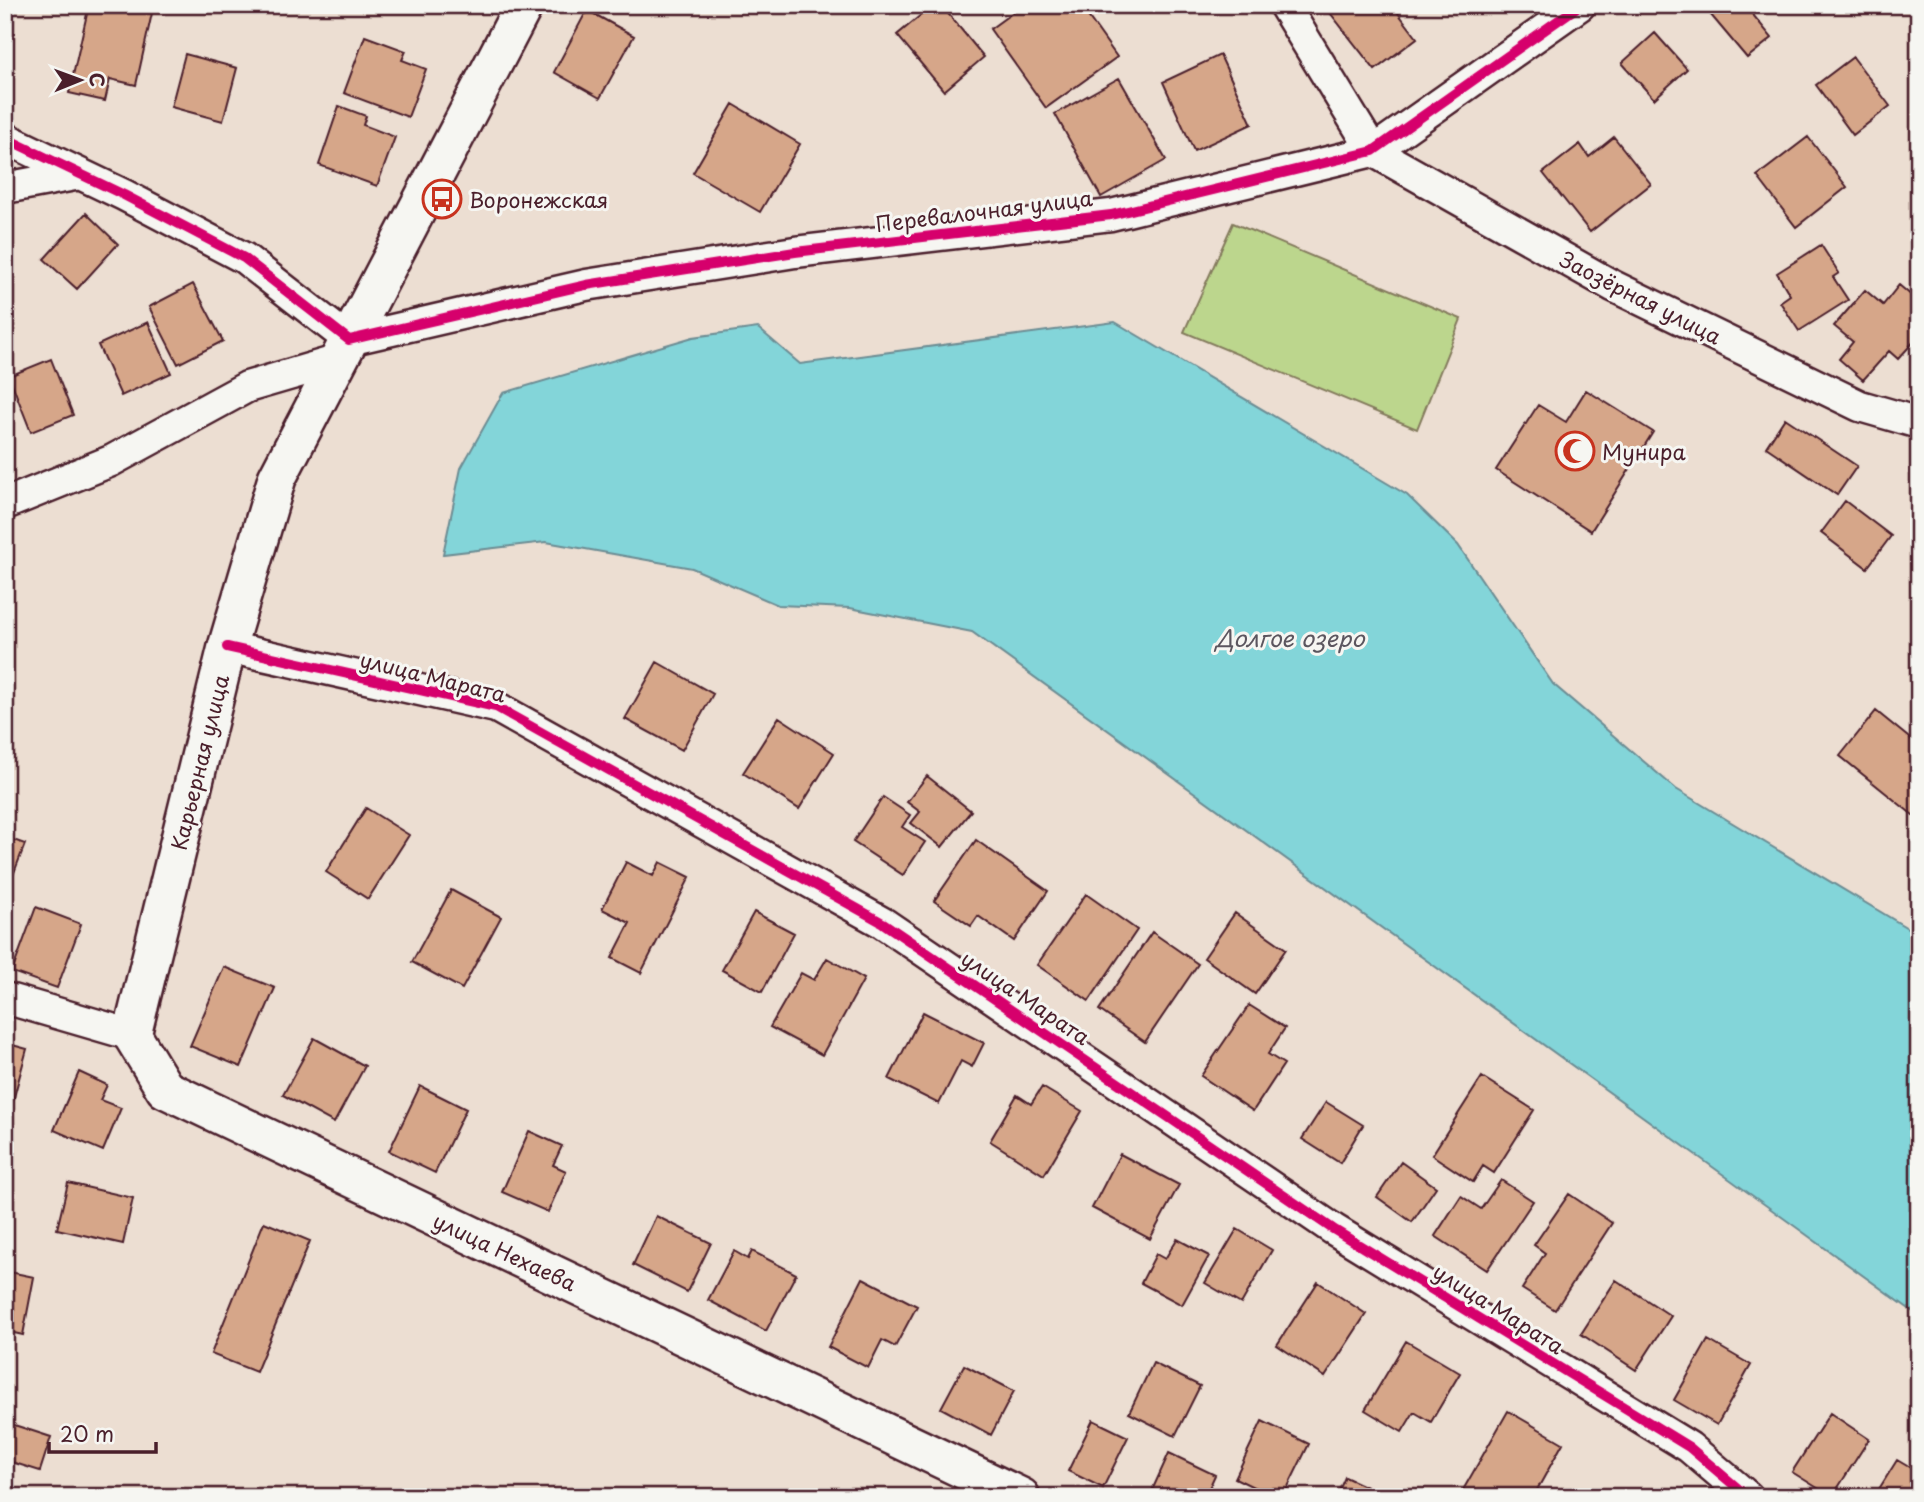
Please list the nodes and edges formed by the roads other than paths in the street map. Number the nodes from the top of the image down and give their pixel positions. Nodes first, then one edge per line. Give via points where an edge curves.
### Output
1 (524, 5) edge
2 (1284, 5) edge
3 (1580, 5) edge
4 (5, 138) edge
5 (1373, 150) junction
6 (80, 174) junction
7 (5, 188) edge
8 (342, 351) junction
9 (1919, 423) edge
10 (5, 504) edge
11 (227, 648) junction
12 (5, 998) edge
13 (132, 1035) junction
14 (1021, 1497) edge
15 (1748, 1497) edge

1 - 8 street, Карьерная улица
2 - 5 street
3 - 5 street, Перевалочная улица
4 - 6 street
5 - 8 street, Перевалочная улица via 1111,215 795,252 586,285
5 - 9 street, Заозёрная улица via 1613,286 1860,406
6 - 7 street
6 - 8 street via 244,258
8 - 10 street, Перевалочная улица via 247,387 111,461
8 - 11 street, Карьерная улица via 277,478
11 - 13 street, Карьерная улица
11 - 15 street, улица Марата via 496,707 883,923 1333,1229 1689,1447
12 - 13 street
13 - 14 street, улица Нехаева via 165,1089

